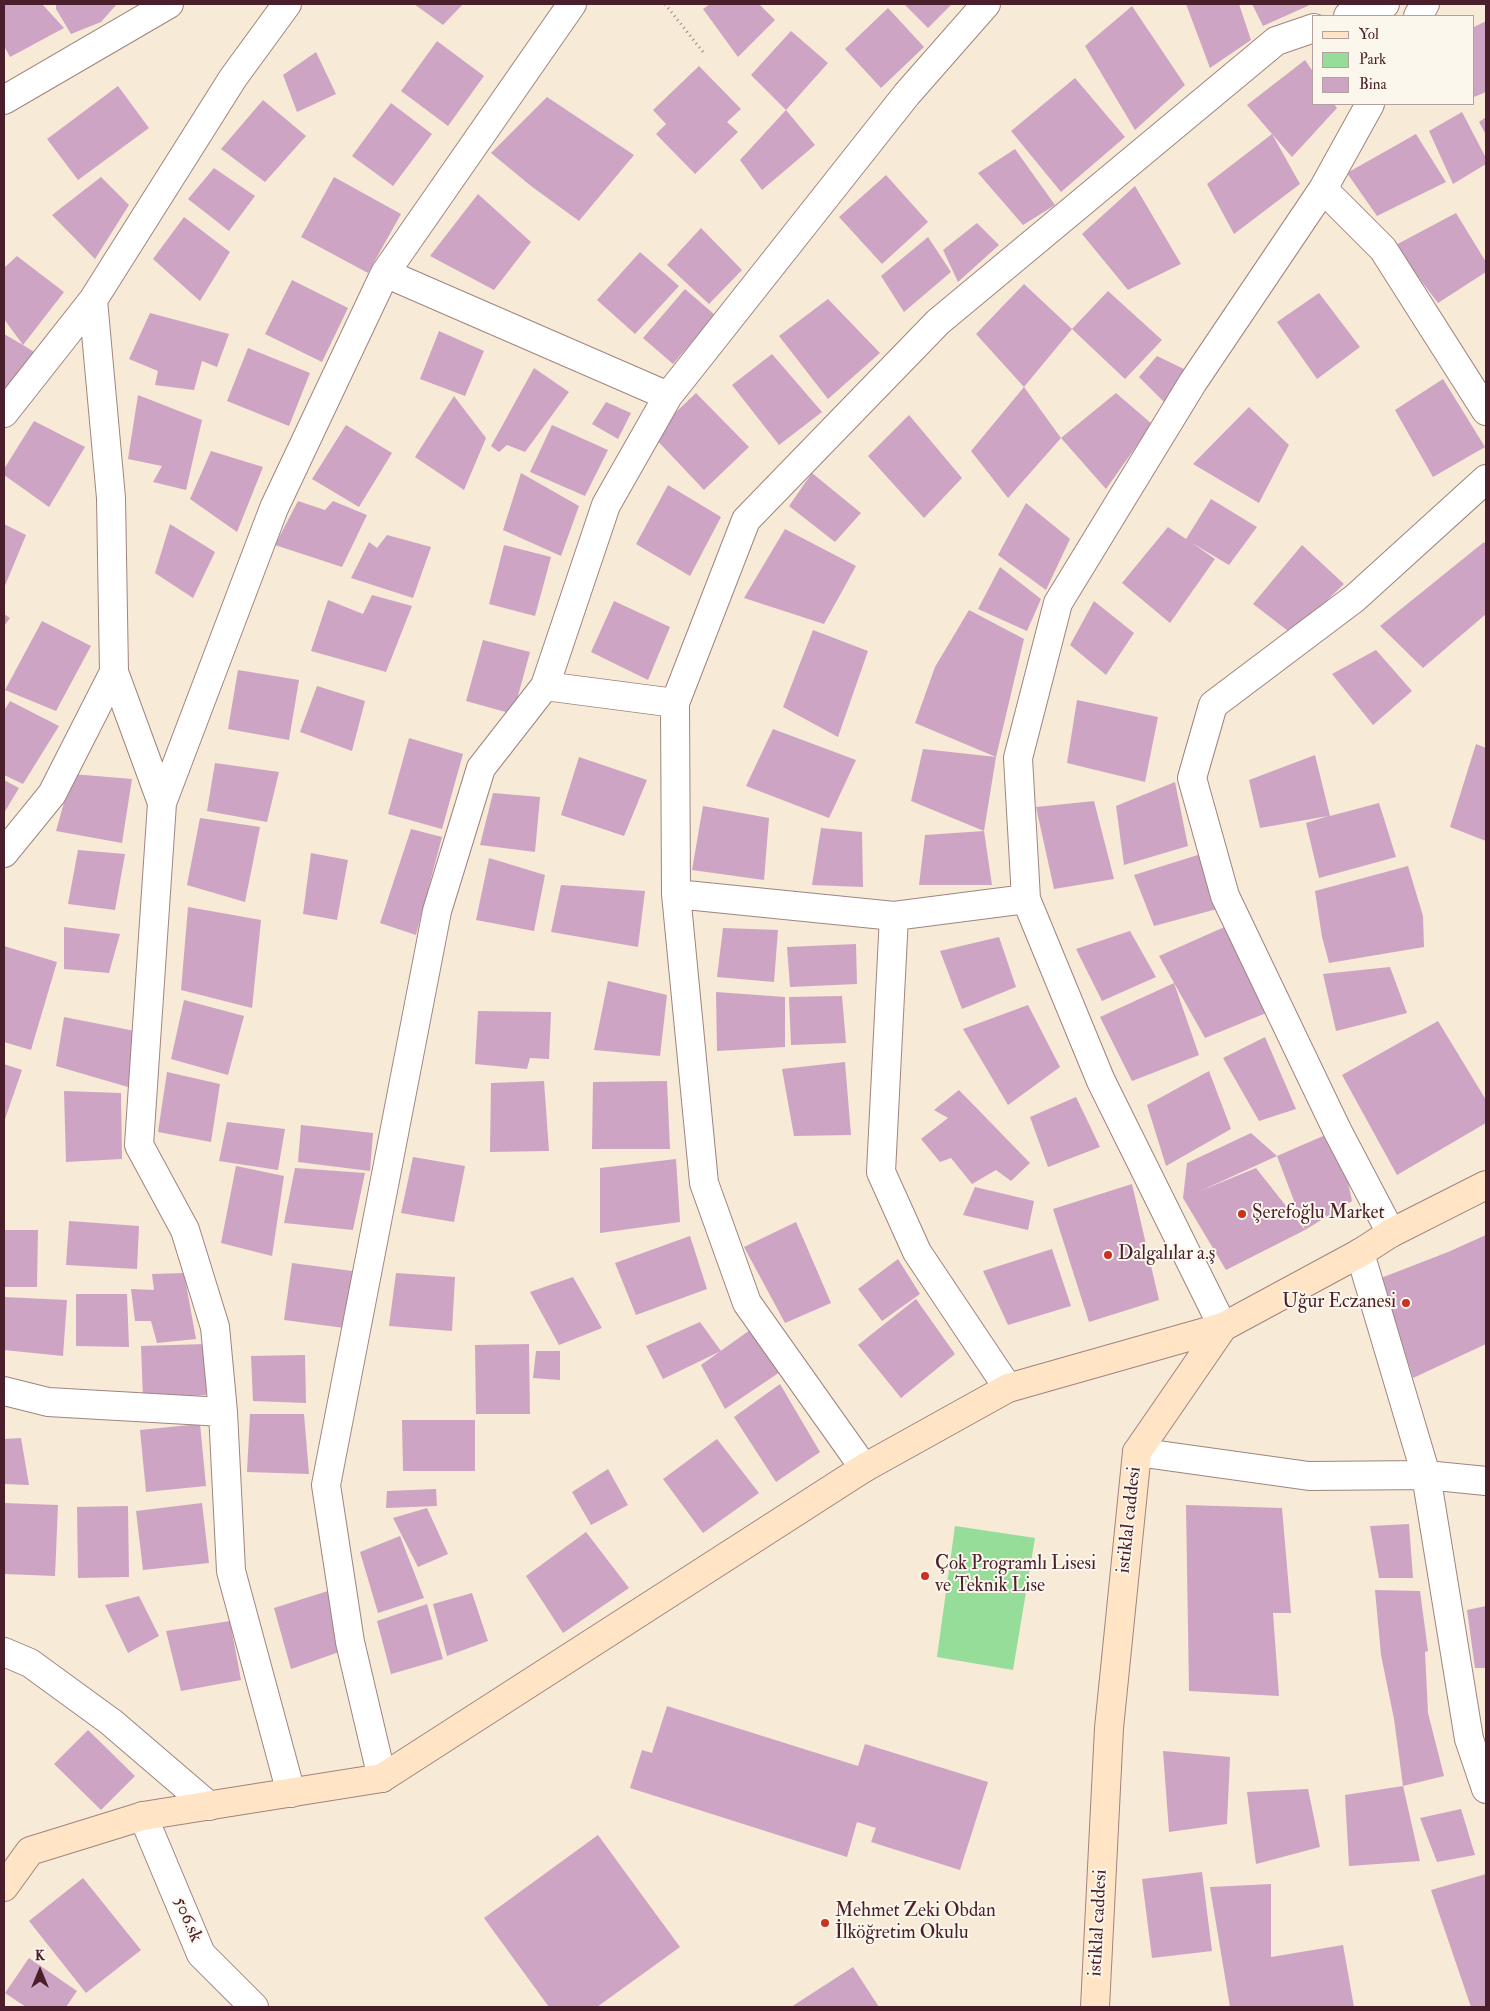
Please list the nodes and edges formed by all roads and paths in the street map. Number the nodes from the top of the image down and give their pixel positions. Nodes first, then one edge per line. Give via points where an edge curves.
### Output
1 (169, 4) edge
2 (287, 4) edge
3 (572, 4) edge
4 (665, 4) edge
5 (986, 4) edge
6 (1385, 4) edge
7 (1425, 4) edge
8 (1351, 15) edge
9 (1419, 15) edge
10 (1312, 29) edge
11 (704, 52) dead end
12 (4, 100) edge
13 (1369, 105) edge
14 (1323, 189) junction
15 (385, 273) junction
16 (93, 300) junction
17 (668, 396) junction
18 (1486, 411) edge
19 (4, 413) edge
20 (1486, 479) edge
21 (114, 672) junction
22 (545, 686) junction
23 (675, 703) junction
24 (162, 803) junction
25 (4, 853) edge
26 (676, 894) junction
27 (1026, 899) junction
28 (894, 916) junction
29 (1486, 1185) edge
30 (1391, 1233) junction
31 (1360, 1253) junction
32 (1223, 1327) junction
33 (1008, 1388) junction
34 (4, 1391) edge
35 (223, 1412) junction
36 (1137, 1452) junction
37 (864, 1468) junction
38 (1426, 1475) junction
39 (1486, 1481) edge
40 (4, 1652) edge
41 (382, 1778) junction
42 (1486, 1788) edge
43 (291, 1793) junction
44 (209, 1806) junction
45 (143, 1816) junction
46 (4, 1887) edge
47 (254, 2007) edge
48 (1095, 2007) edge

1 - 12 street
2 - 16 street via 233,78
3 - 15 street
4 - 11 path
5 - 17 street via 907,94
6 - 8 street
7 - 9 street
10 - 23 street via 1276,41 938,322 746,520
13 - 14 street
14 - 18 street via 1383,249
14 - 27 street via 1193,382 1058,603 1018,758
15 - 17 street
15 - 24 street via 274,508
16 - 19 street
16 - 21 street via 112,498
17 - 22 street via 606,505
20 - 30 street via 1355,598 1213,704 1192,778 1225,896 1337,1130
21 - 24 street
21 - 25 street via 52,794
22 - 23 street
22 - 41 street via 481,768 438,911 326,1485 350,1642
23 - 26 street
24 - 35 street via 139,1146 188,1239 215,1327
26 - 28 street
26 - 37 street via 704,1182 747,1303
27 - 28 street
27 - 32 street via 1101,1081
28 - 33 street via 881,1172 917,1252
29 - 30 main road, istiklal caddesi
30 - 31 main road, istiklal caddesi
31 - 32 main road, istiklal caddesi
31 - 38 street
32 - 33 main road
32 - 36 main road, istiklal caddesi
33 - 37 main road
34 - 35 street via 48,1402
35 - 43 street via 231,1571
36 - 38 street via 1309,1476
36 - 48 main road, istiklal caddesi via 1109,1728
37 - 41 main road
38 - 39 street
38 - 42 street via 1469,1739
40 - 44 street via 30,1663 111,1722
41 - 43 main road
43 - 44 main road
44 - 45 main road
45 - 46 main road via 30,1851
45 - 47 street, 506.sk via 201,1954

